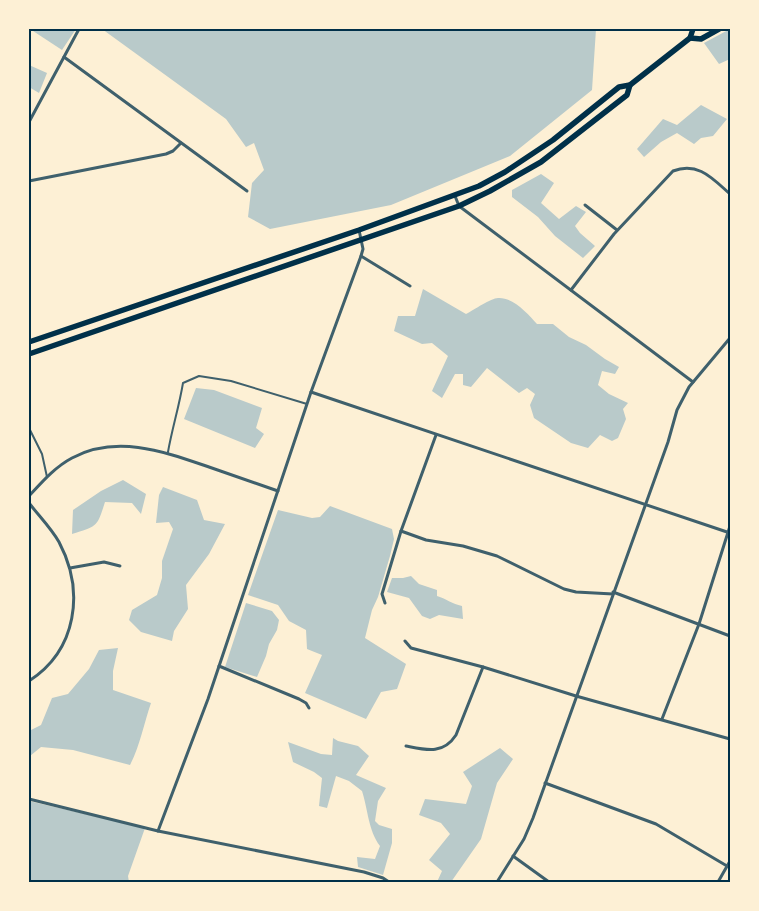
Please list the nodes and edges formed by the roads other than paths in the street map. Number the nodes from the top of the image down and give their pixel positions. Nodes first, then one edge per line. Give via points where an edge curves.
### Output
1 (79, 29) edge
2 (693, 29) edge
3 (719, 29) edge
4 (690, 38) junction
5 (64, 57) junction
6 (630, 85) junction
7 (29, 122) edge
8 (181, 143) junction
9 (29, 181) edge
10 (247, 191) dead end
11 (730, 194) edge
12 (455, 196) junction
13 (585, 205) dead end
14 (459, 206) junction
15 (359, 230) junction
16 (617, 230) junction
17 (361, 240) junction
18 (361, 256) junction
19 (410, 286) dead end
20 (182, 290) junction
21 (571, 290) junction
22 (186, 300) junction
23 (730, 338) edge
24 (29, 342) edge
25 (29, 354) edge
26 (693, 382) junction
27 (311, 392) junction
28 (307, 404) junction
29 (29, 428) edge
30 (436, 435) junction
31 (168, 453) junction
32 (47, 477) junction
33 (278, 491) junction
34 (29, 496) edge
35 (29, 503) edge
36 (645, 505) junction
37 (730, 526) edge
38 (401, 531) junction
39 (729, 533) edge
40 (120, 566) dead end
41 (70, 568) junction
42 (613, 593) junction
43 (385, 603) dead end
44 (699, 624) junction
45 (730, 636) edge
46 (405, 641) dead end
47 (219, 666) junction
48 (483, 667) junction
49 (29, 681) edge
50 (576, 696) junction
51 (310, 708) dead end
52 (662, 719) junction
53 (730, 739) edge
54 (406, 746) dead end
55 (545, 783) junction
56 (29, 799) edge
57 (158, 831) junction
58 (513, 856) junction
59 (730, 861) edge
60 (728, 866) junction
61 (388, 882) edge
62 (497, 882) edge
63 (549, 882) edge
64 (718, 882) edge

1 - 5 street
2 - 4 main road
3 - 4 main road via 701,39
4 - 6 main road
5 - 7 street
5 - 8 street
6 - 12 main road via 619,87 553,140 505,172
6 - 14 main road via 626,95 541,162
8 - 9 street via 166,154
8 - 10 street
11 - 16 street via 702,170 679,169 673,171
12 - 14 street
12 - 15 main road
13 - 16 street
14 - 17 main road
14 - 21 street
15 - 17 street
15 - 20 main road
16 - 21 street
17 - 18 street
17 - 22 main road
18 - 19 street
18 - 27 street
20 - 22 main road
20 - 24 main road
21 - 26 street
22 - 25 main road
23 - 26 street
26 - 36 street via 676,410
27 - 28 street
27 - 30 street
28 - 31 lane via 231,381 199,376 184,383
28 - 33 street
29 - 32 lane via 42,454
30 - 36 street
30 - 38 street
31 - 32 street via 129,446 98,449 73,458
31 - 33 street
32 - 34 street
33 - 47 street
35 - 41 street via 58,540
36 - 39 street
36 - 42 street
37 - 39 street
38 - 42 street via 496,556 564,589
38 - 43 street via 382,594
39 - 44 street
40 - 41 street via 104,562
41 - 49 street via 73,607 68,636 42,671
42 - 44 street
42 - 50 street
44 - 45 street
44 - 52 street
46 - 48 street via 411,648
47 - 51 street via 299,698
47 - 57 street
48 - 50 street
48 - 54 street via 452,741 434,751
50 - 52 street
50 - 55 street
52 - 53 street
55 - 58 street via 528,830
55 - 60 street via 656,824
56 - 57 street
57 - 61 street via 364,872
58 - 62 street
58 - 63 street
59 - 60 street
60 - 64 street

